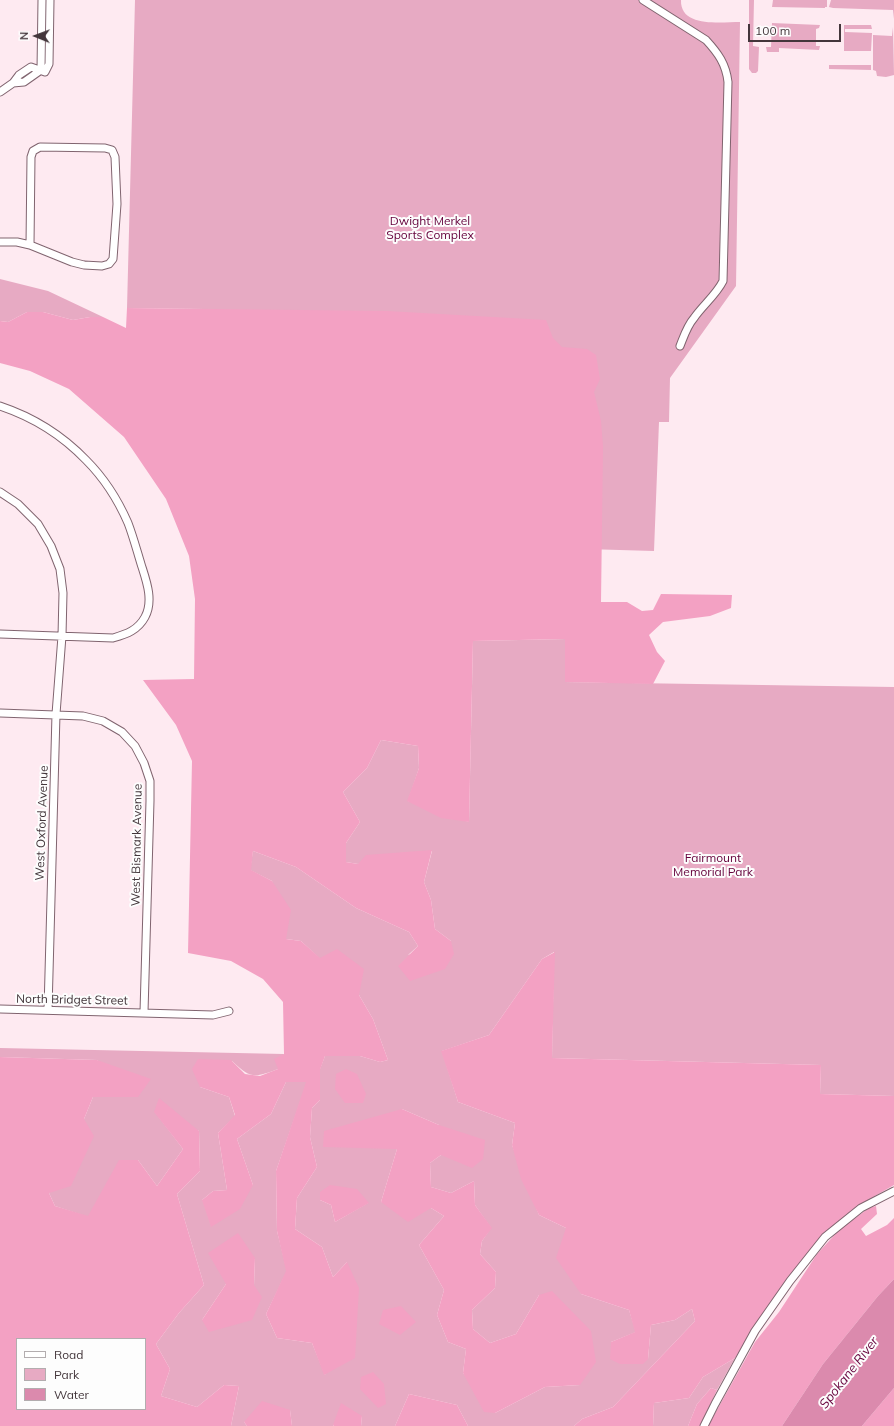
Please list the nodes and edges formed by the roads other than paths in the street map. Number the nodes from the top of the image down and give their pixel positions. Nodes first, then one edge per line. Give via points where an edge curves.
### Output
1 (42, 0) edge
2 (50, 0) edge
3 (643, 0) edge
4 (41, 34) junction
5 (50, 34) junction
6 (43, 71) junction
7 (0, 92) edge
8 (0, 242) edge
9 (30, 245) junction
10 (680, 346) dead end
11 (0, 406) edge
12 (0, 492) edge
13 (0, 634) edge
14 (62, 636) junction
15 (0, 713) edge
16 (56, 714) junction
17 (0, 1009) edge
18 (48, 1010) junction
19 (229, 1011) dead end
20 (144, 1012) junction
21 (894, 1191) edge
22 (704, 1426) edge

1 - 4 street
2 - 5 street
3 - 10 street via 706,40 723,61 728,82 723,281 717,292 694,316
4 - 5 street
4 - 6 street
5 - 6 street via 49,64
6 - 7 street via 31,67
8 - 9 street
9 - 9 street via 33,151 40,147 112,150 115,157 117,204 113,259 102,266 84,265
11 - 14 street via 17,412 60,437 102,477 128,524 148,586 149,599 145,616 136,629 113,638
12 - 14 street, West Oxford Avenue via 18,504 38,524 51,546 60,569 64,593
13 - 14 street
14 - 16 street, West Oxford Avenue
15 - 16 street, West Bismark Avenue
16 - 18 street, West Oxford Avenue
16 - 20 street, West Bismark Avenue via 103,721 122,732 135,746 150,781
17 - 18 street, North Bridget Street
18 - 20 street, North Bridget Street
19 - 20 street, North Bridget Street via 213,1015
21 - 22 street via 861,1208 825,1237 755,1331

